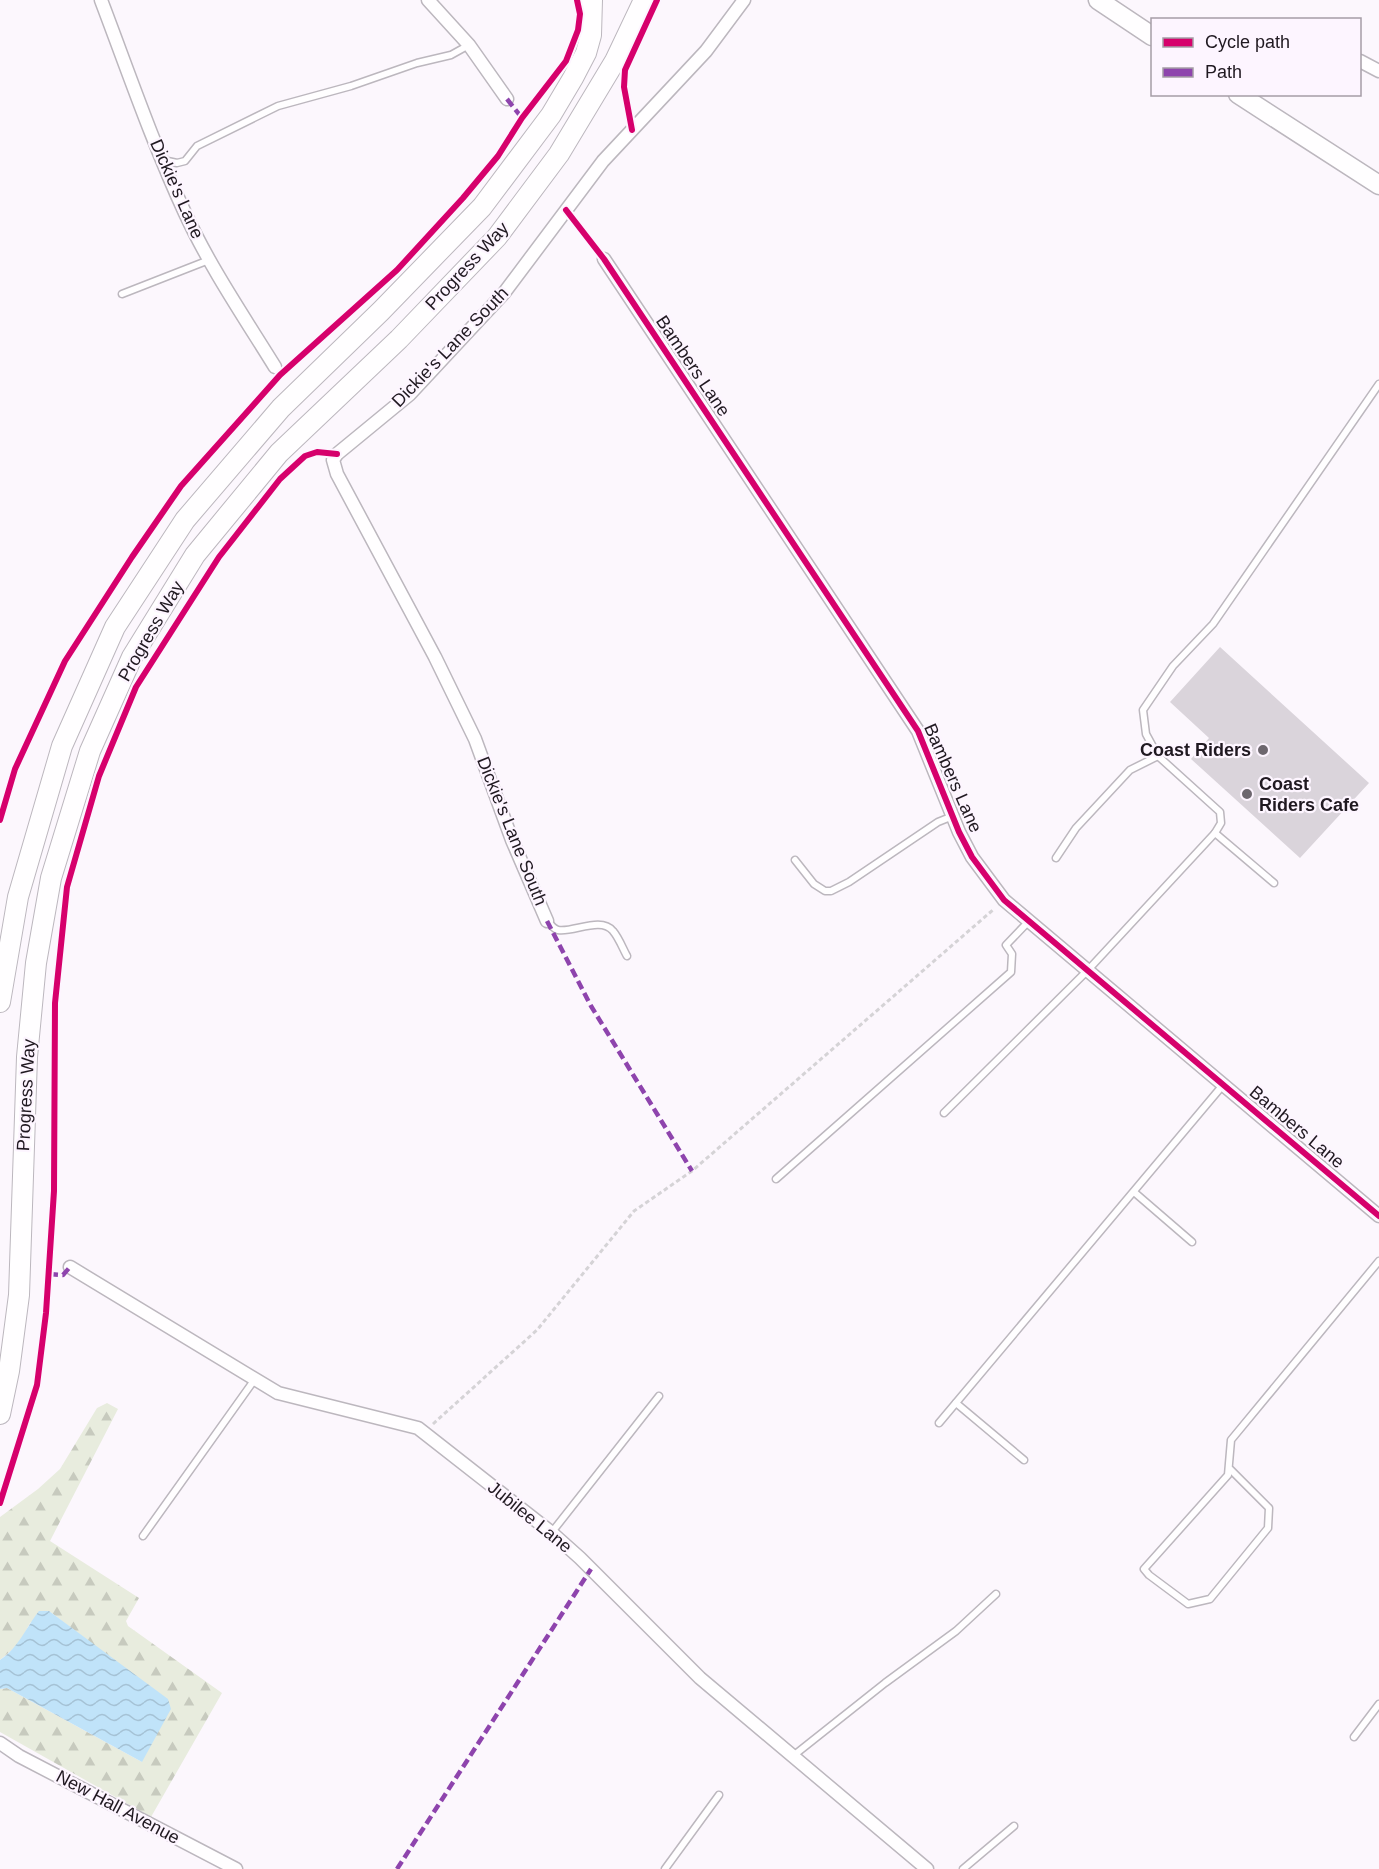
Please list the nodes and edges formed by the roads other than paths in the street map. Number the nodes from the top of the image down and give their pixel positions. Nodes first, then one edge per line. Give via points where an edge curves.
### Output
1 (101, 0) edge
2 (428, 0) edge
3 (592, 0) edge
4 (644, 0) edge
5 (744, 0) edge
6 (1098, 0) edge
7 (1151, 35) edge
8 (469, 45) junction
9 (1361, 62) edge
10 (1379, 71) edge
11 (1241, 96) edge
12 (507, 99) dead end
13 (163, 159) junction
14 (1379, 185) edge
15 (604, 259) dead end
16 (209, 260) junction
17 (122, 294) dead end
18 (275, 367) dead end
19 (1379, 384) edge
20 (1158, 756) junction
21 (952, 816) junction
22 (1215, 833) junction
23 (1056, 858) dead end
24 (795, 860) dead end
25 (1274, 883) dead end
26 (547, 921) joint
27 (1029, 921) junction
28 (627, 956) dead end
29 (1088, 970) junction
30 (0, 1002) edge
31 (1224, 1085) junction
32 (944, 1113) dead end
33 (776, 1179) dead end
34 (1134, 1192) junction
35 (1379, 1216) edge
36 (1192, 1242) dead end
37 (1379, 1261) edge
38 (70, 1267) dead end
39 (255, 1379) junction
40 (659, 1395) dead end
41 (956, 1403) junction
42 (0, 1414) edge
43 (939, 1424) dead end
44 (1024, 1460) dead end
45 (1229, 1467) junction
46 (552, 1533) junction
47 (143, 1536) dead end
48 (996, 1594) dead end
49 (1379, 1704) edge
50 (1354, 1737) dead end
51 (0, 1743) edge
52 (792, 1756) junction
53 (718, 1795) dead end
54 (1014, 1826) dead end
55 (236, 1869) edge
56 (665, 1869) edge
57 (927, 1869) edge
58 (963, 1869) edge

1 - 13 street, Dickie's Lane
2 - 8 street
3 - 30 main road, Progress Way via 593,19 586,53 551,116 482,207 281,408 185,520 116,627 62,746 18,897
4 - 42 main road, Progress Way via 615,61 559,154 497,237 399,339 279,453 195,555 132,657 90,750 51,878 36,963 27,1057 19,1295
5 - 26 street, Dickie's Lane South via 706,51 603,161 504,292 410,394 333,460 475,739
6 - 7 street
8 - 12 street
8 - 13 lane via 451,55 278,106 196,146 185,161
9 - 10 street
11 - 14 street
13 - 16 street, Dickie's Lane
15 - 21 street, Bambers Lane via 918,731
16 - 17 lane
16 - 18 street, Dickie's Lane
19 - 20 lane via 1213,624 1173,666 1143,710 1146,734
20 - 22 lane via 1220,812 1221,824
20 - 23 lane via 1130,770 1076,828
21 - 24 lane via 831,891 814,884
21 - 27 street, Bambers Lane via 972,857 1004,900
22 - 25 lane
22 - 29 lane
26 - 28 lane via 559,930 609,927
27 - 29 street, Bambers Lane
27 - 33 lane via 1006,945 1011,954 1011,972
29 - 31 street, Bambers Lane
29 - 32 lane
31 - 34 lane
31 - 35 street, Bambers Lane
34 - 36 lane
34 - 41 lane
37 - 45 lane via 1231,1440
38 - 39 street, Jubilee Lane
39 - 46 street, Jubilee Lane via 278,1393 418,1428
39 - 47 lane
40 - 46 lane
41 - 43 lane
41 - 44 lane
45 - 45 lane via 1228,1475 1144,1569 1188,1604 1210,1599 1268,1528 1269,1508
46 - 52 street, Jubilee Lane via 700,1678
48 - 52 lane via 956,1631
49 - 50 lane
51 - 55 street, New Hall Avenue
52 - 57 street, Jubilee Lane
53 - 56 lane
54 - 58 lane

